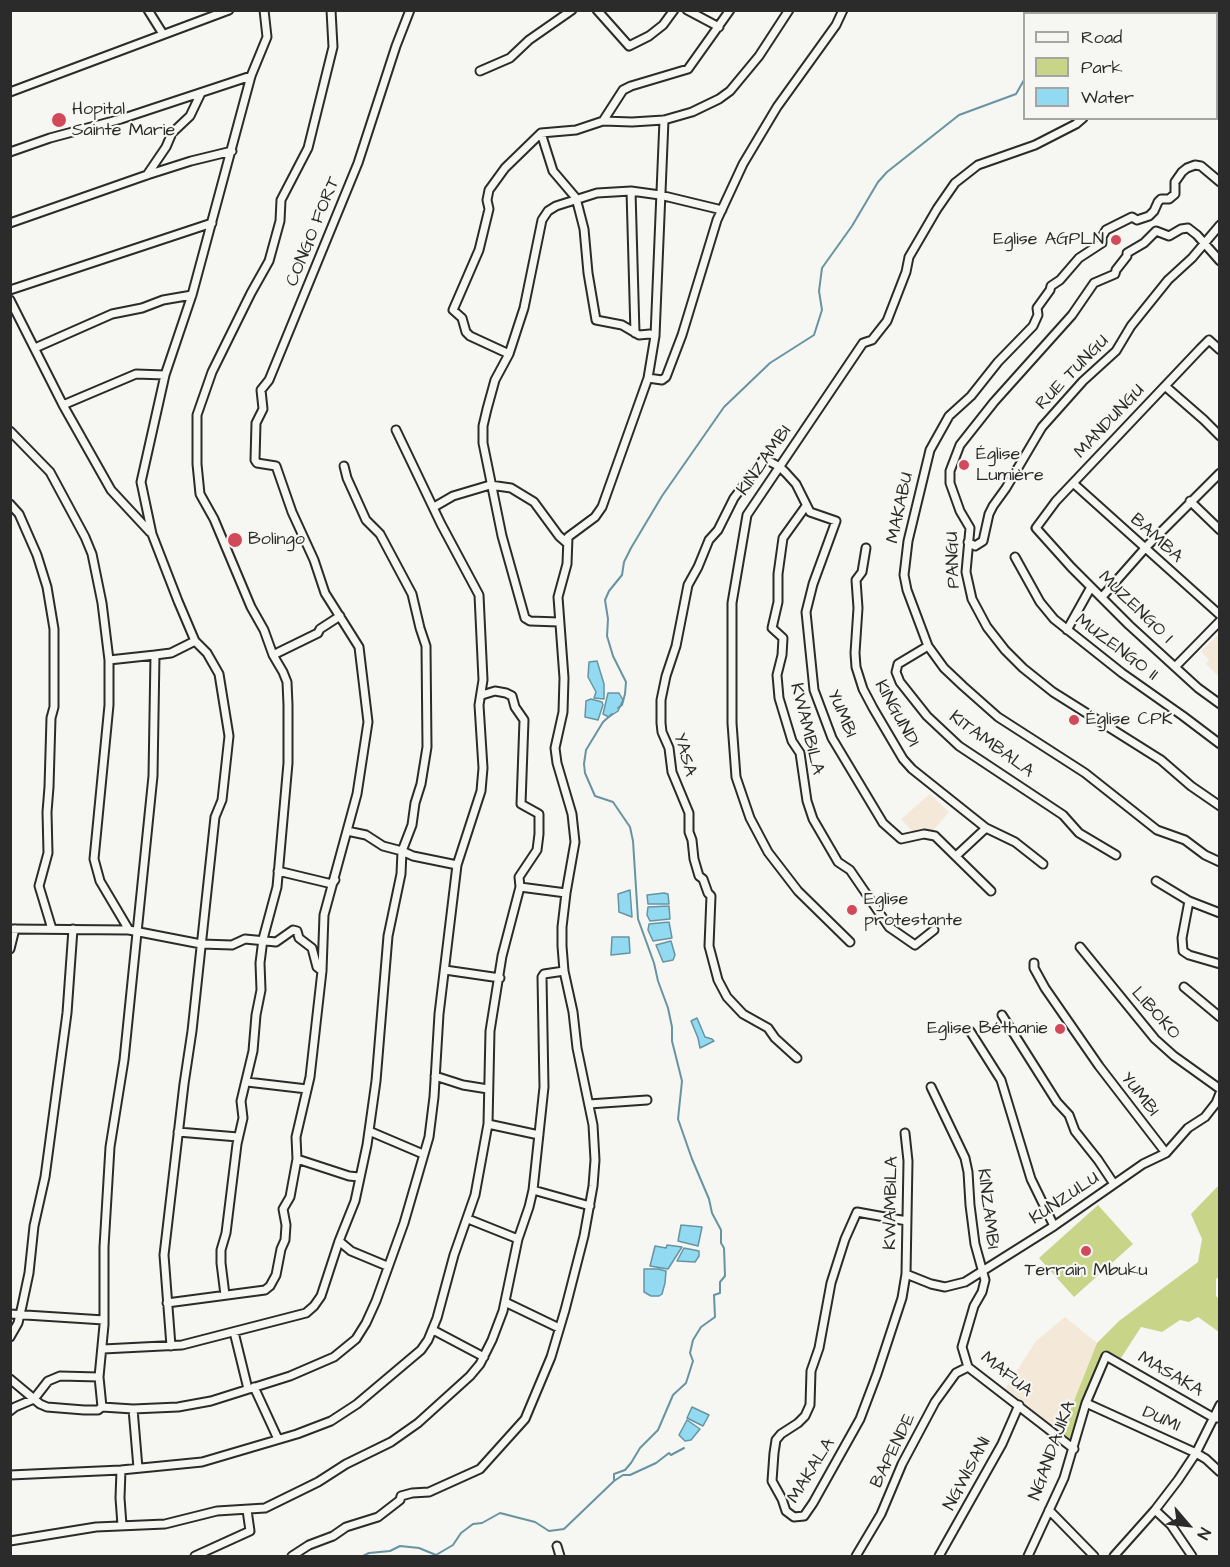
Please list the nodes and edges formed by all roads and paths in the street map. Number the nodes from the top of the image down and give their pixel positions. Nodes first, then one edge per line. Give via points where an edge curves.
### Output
1 (148, 10) edge
2 (229, 10) edge
3 (264, 10) edge
4 (332, 10) edge
5 (410, 10) edge
6 (572, 10) edge
7 (597, 10) edge
8 (687, 10) edge
9 (730, 10) edge
10 (778, 10) edge
11 (843, 10) edge
12 (673, 11) edge
13 (787, 13) edge
14 (719, 27) junction
15 (163, 34) junction
16 (480, 71) dead end
17 (251, 76) junction
18 (10, 92) edge
19 (201, 93) junction
20 (664, 120) junction
21 (1081, 120) edge
22 (603, 121) junction
23 (542, 133) junction
24 (232, 151) junction
25 (10, 152) edge
26 (147, 175) junction
27 (1220, 182) edge
28 (631, 191) junction
29 (660, 195) junction
30 (576, 198) junction
31 (722, 210) junction
32 (10, 223) edge
33 (212, 223) junction
34 (1220, 225) edge
35 (1205, 244) junction
36 (1220, 261) edge
37 (10, 290) edge
38 (192, 296) junction
39 (10, 300) edge
40 (635, 333) junction
41 (655, 336) junction
42 (35, 348) junction
43 (1220, 350) edge
44 (509, 354) junction
45 (165, 375) junction
46 (648, 378) junction
47 (1165, 386) junction
48 (63, 405) junction
49 (396, 430) dead end
50 (10, 431) edge
51 (1220, 436) edge
52 (344, 466) dead end
53 (780, 466) junction
54 (1220, 473) edge
55 (1073, 483) junction
56 (490, 485) junction
57 (1190, 501) junction
58 (10, 504) edge
59 (806, 506) junction
60 (434, 507) junction
61 (1036, 528) joint
62 (1220, 530) edge
63 (152, 534) junction
64 (968, 542) junction
65 (567, 543) junction
66 (866, 548) dead end
67 (1144, 549) junction
68 (1015, 557) dead end
69 (1091, 587) junction
70 (1102, 597) junction
71 (1220, 615) edge
72 (340, 616) junction
73 (1220, 621) edge
74 (559, 622) junction
75 (1067, 630) junction
76 (195, 641) junction
77 (928, 646) junction
78 (155, 655) junction
79 (273, 655) junction
80 (109, 660) junction
81 (1175, 667) junction
82 (482, 695) junction
83 (1220, 704) edge
84 (1220, 744) edge
85 (1220, 806) edge
86 (986, 828) junction
87 (347, 831) junction
88 (402, 850) junction
89 (1116, 855) dead end
90 (956, 856) junction
91 (1220, 862) edge
92 (1043, 864) dead end
93 (457, 865) junction
94 (278, 872) junction
95 (336, 878) junction
96 (1156, 881) dead end
97 (520, 887) junction
98 (991, 891) dead end
99 (566, 893) junction
100 (1189, 901) junction
101 (1220, 913) edge
102 (13, 929) edge
103 (52, 929) junction
104 (73, 929) junction
105 (934, 930) dead end
106 (132, 931) junction
107 (263, 939) junction
108 (850, 942) dead end
109 (201, 944) junction
110 (1080, 947) dead end
111 (10, 949) edge
112 (1034, 963) dead end
113 (1220, 964) edge
114 (445, 970) junction
115 (322, 971) junction
116 (564, 971) junction
117 (500, 978) junction
118 (1184, 987) dead end
119 (1002, 1015) dead end
120 (1220, 1017) edge
121 (970, 1031) dead end
122 (797, 1058) dead end
123 (435, 1076) junction
124 (247, 1082) junction
125 (931, 1087) dead end
126 (307, 1089) junction
127 (488, 1089) junction
128 (1220, 1091) edge
129 (647, 1100) dead end
130 (589, 1104) junction
131 (488, 1124) junction
132 (369, 1131) junction
133 (178, 1132) junction
134 (905, 1133) dead end
135 (539, 1135) junction
136 (238, 1137) junction
137 (423, 1154) junction
138 (1166, 1154) junction
139 (297, 1159) junction
140 (359, 1177) junction
141 (1114, 1184) junction
142 (533, 1190) junction
143 (590, 1206) junction
144 (468, 1219) junction
145 (907, 1221) junction
146 (1054, 1226) junction
147 (518, 1239) junction
148 (339, 1241) junction
149 (387, 1266) junction
150 (981, 1271) junction
151 (906, 1274) junction
152 (225, 1295) junction
153 (505, 1302) junction
154 (167, 1303) junction
155 (10, 1314) edge
156 (20, 1315) junction
157 (104, 1320) junction
158 (559, 1328) junction
159 (433, 1330) junction
160 (234, 1332) junction
161 (10, 1337) edge
162 (171, 1346) junction
163 (103, 1349) junction
164 (1106, 1356) joint
165 (484, 1357) junction
166 (968, 1367) junction
167 (99, 1377) junction
168 (10, 1379) edge
169 (251, 1388) junction
170 (34, 1400) junction
171 (1086, 1403) junction
172 (1019, 1405) junction
173 (1220, 1405) edge
174 (102, 1407) junction
175 (133, 1409) junction
176 (10, 1411) edge
177 (1217, 1418) edge
178 (278, 1439) junction
179 (1074, 1449) junction
180 (1196, 1453) junction
181 (138, 1468) junction
182 (121, 1470) junction
183 (1220, 1472) edge
184 (10, 1475) edge
185 (247, 1510) junction
186 (1049, 1510) junction
187 (1155, 1510) junction
188 (122, 1525) junction
189 (10, 1541) edge
190 (557, 1546) dead end
191 (195, 1557) edge
192 (292, 1557) edge
193 (560, 1557) edge
194 (856, 1557) edge
195 (939, 1557) edge
196 (1028, 1557) edge
197 (1094, 1557) edge
198 (1114, 1557) edge
199 (1192, 1557) edge

1 - 15 street
2 - 15 street
3 - 17 street via 267,37
4 - 79 street via 333,47 308,148 281,200 280,221 269,261 212,372 197,415 200,494
5 - 72 street, CONGO FORT via 358,163 269,380 261,390 263,410 256,423 256,462 276,466 326,593
6 - 16 street via 510,58
7 - 12 street via 629,46 663,25
8 - 14 street
9 - 14 street
10 - 13 street
11 - 31 street via 777,107
13 - 20 street via 730,91 706,106
14 - 22 street via 688,69 623,90
15 - 18 street
17 - 19 street
17 - 24 street
19 - 25 street
19 - 26 street via 190,116 172,133
20 - 22 street
20 - 29 street
21 - 53 street, KINZAMBI via 1035,145 978,165 958,180 912,251 887,321 873,339 863,343
22 - 23 street via 576,130
23 - 30 street via 553,171
23 - 44 street via 489,188 489,209 479,250 453,308 468,334
24 - 26 street
24 - 33 street
26 - 32 street
27 - 77 street, MAKABU via 1195,165 1182,171 1175,182 1175,194 1161,199 1149,216 1137,220 1132,217 1106,230 1102,243 1079,258 1051,286 1037,308 1033,326 949,416 925,466 904,575
28 - 29 street
28 - 30 street
28 - 40 street
29 - 31 street
29 - 41 street
30 - 40 street via 596,320 622,325
30 - 44 street via 548,211 542,220 524,308
31 - 46 street via 666,377
33 - 37 street
33 - 38 street
34 - 35 street, RUE TUNGU
35 - 36 street
35 - 64 street, RUE TUNGU via 1168,280 1116,351 1042,427 988,514 983,541 975,546
35 - 64 street, PANGU via 1188,228 1169,236 1156,231 1127,253 1116,274 1094,283 1072,315 994,402 960,445 950,471 960,511 969,524
38 - 42 street via 112,314
38 - 45 street
39 - 42 street
40 - 41 street
41 - 46 street
42 - 48 street
43 - 47 street, MANDUNGU via 1209,340
44 - 56 street via 495,380 483,426
45 - 48 street via 136,374
45 - 63 street via 141,482
46 - 65 street via 602,507 568,537
47 - 51 street
47 - 55 street, MANDUNGU
48 - 63 street via 111,490
49 - 60 street
50 - 80 street via 47,468 85,537 102,603
52 - 88 street via 366,520 380,534 412,594 426,646 427,747 412,825
53 - 59 street via 796,484
53 - 108 street, KINZAMBI via 747,515 734,584 732,723 736,777 750,818 768,852 798,891
53 - 122 street, YASA via 763,460 709,540 688,585 660,716 672,772 689,813 694,859 711,896 709,946 718,980 743,1014 768,1028
54 - 57 street
55 - 61 street, MANDUNGU
55 - 67 street, BAMBA
56 - 60 street via 456,495
56 - 65 street via 512,488 534,502
56 - 74 street via 525,618
57 - 62 street
57 - 67 street
58 - 103 street via 19,514 37,555 54,629 54,707 46,812 48,853 39,886
59 - 90 street, YUMBI via 814,515 836,521 807,607 814,690 828,728 883,823 901,839 935,836
59 - 105 street, KWAMBILA via 783,538 772,628 783,638 777,675 779,698 792,741 800,753 807,801 838,862 850,870 889,927 915,945
60 - 82 street via 479,595
61 - 69 street, MUZENGO I
63 - 76 street
64 - 85 street, PANGU via 967,581 972,599 1005,650 1053,692 1161,759
65 - 74 street via 567,564 558,597
66 - 86 street, KINGUNDI via 862,572 856,580 856,667 863,689 912,769
67 - 70 street
67 - 71 street, BAMBA
68 - 75 street, MUZENGO II via 1040,602
69 - 70 street, MUZENGO I
69 - 75 street
70 - 81 street, MUZENGO I
72 - 79 street via 318,633
72 - 87 street via 359,647 368,722
73 - 81 street
74 - 99 street via 563,712 555,748 575,842
75 - 84 street, MUZENGO II
76 - 78 street
76 - 109 street via 219,674 229,736
77 - 89 street, KITAMBALA via 898,664 896,672 927,716 959,746 1063,815 1079,833
77 - 91 street, MAKABU via 950,673 998,717 1085,773 1157,830 1185,840
78 - 80 street
78 - 106 street via 153,776
79 - 94 street via 286,682 288,705 288,763
80 - 106 street via 109,705 94,859 100,881
81 - 83 street, MUZENGO I
82 - 93 street via 481,791
82 - 97 street via 495,691 512,696 524,720 521,804 539,814 539,834 537,850 519,877
86 - 90 street
86 - 92 street, KINGUNDI via 1015,842
87 - 88 street
87 - 95 street
88 - 93 street
88 - 132 street via 386,953
90 - 98 street, YUMBI
93 - 114 street
94 - 95 street via 332,884
94 - 107 street
95 - 115 street via 324,915
96 - 100 street
97 - 99 street
97 - 117 street
99 - 116 street via 562,927
100 - 101 street
100 - 113 street via 1183,951
102 - 103 street
102 - 111 street
103 - 104 street
104 - 106 street
104 - 156 street via 55,1109
106 - 109 street
106 - 157 street via 124,1060 110,1148
107 - 109 street via 245,939 232,945
107 - 115 street via 276,942 291,931 297,932 312,948
107 - 124 street via 261,990
109 - 133 street
110 - 128 street, LIBOKO via 1155,1039
112 - 138 street, YUMBI via 1045,988 1094,1059
114 - 117 street
114 - 123 street
115 - 126 street
116 - 130 street
116 - 135 street via 542,977 544,1087
117 - 127 street via 490,1031
118 - 120 street
119 - 141 street via 1051,1094 1069,1115 1075,1131
121 - 146 street via 1001,1080 1031,1179
123 - 127 street
123 - 137 street via 429,1137
124 - 126 street
124 - 136 street
125 - 150 street, KINZAMBI via 965,1158
126 - 139 street via 296,1137
127 - 131 street
128 - 138 street, KUNZULU via 1216,1103
129 - 130 street
130 - 143 street via 595,1160
131 - 135 street
131 - 144 street
132 - 137 street
132 - 140 street
133 - 136 street
133 - 154 street via 164,1255
134 - 145 street, KWAMBILA
135 - 142 street
136 - 152 street via 221,1250
137 - 149 street via 404,1223
138 - 141 street, KUNZULU
139 - 140 street
139 - 152 street via 290,1197 283,1209 285,1240 273,1280 265,1290
140 - 148 street
141 - 146 street, KUNZULU
142 - 143 street
142 - 147 street
143 - 158 street
144 - 147 street
144 - 159 street
145 - 151 street, KWAMBILA
145 - 151 street, MAKALA via 857,1212 845,1239 811,1371 810,1405 798,1423 781,1434 774,1453 772,1481 786,1511 794,1517 804,1516 813,1503 860,1419 902,1298
146 - 150 street, KUNZULU
147 - 153 street
148 - 149 street via 351,1251
148 - 160 street via 314,1306 301,1315
149 - 169 street via 366,1323 348,1346 301,1372
150 - 151 street, KUNZULU via 949,1287
150 - 166 street, MAFUA via 984,1286 962,1347
152 - 154 street
153 - 158 street
153 - 165 street
154 - 162 street
155 - 156 street
156 - 157 street
156 - 161 street
157 - 163 street
158 - 192 street via 525,1419 480,1469 429,1492 401,1496 378,1517 346,1527
159 - 165 street
159 - 178 street via 421,1350 357,1404 331,1421
160 - 162 street
160 - 169 street
162 - 163 street
163 - 167 street
164 - 171 street, NGANDAJIKA
164 - 177 street, MASAKA
165 - 185 street via 442,1402 391,1442 266,1508
166 - 172 street, MAFUA
166 - 194 street, BAPENDE via 956,1373 935,1402
167 - 170 street via 60,1376 48,1382
167 - 174 street
168 - 170 street
169 - 175 street via 178,1407
169 - 178 street
170 - 174 street via 47,1407
170 - 176 street
171 - 179 street, NGANDAJIKA
171 - 180 street, DUMI
172 - 179 street, MAFUA
172 - 195 street, NGWISANI via 1002,1444
173 - 177 street
174 - 175 street
175 - 181 street
177 - 180 street
178 - 181 street via 202,1462
179 - 186 street, NGANDAJIKA
180 - 183 street, DUMI
180 - 187 street
181 - 182 street
182 - 184 street
182 - 188 street
185 - 188 street via 217,1511 165,1524
185 - 191 street via 251,1529 248,1533
186 - 196 street, NGANDAJIKA
186 - 197 street
187 - 198 street
187 - 199 street via 1171,1525
188 - 189 street
190 - 193 street

